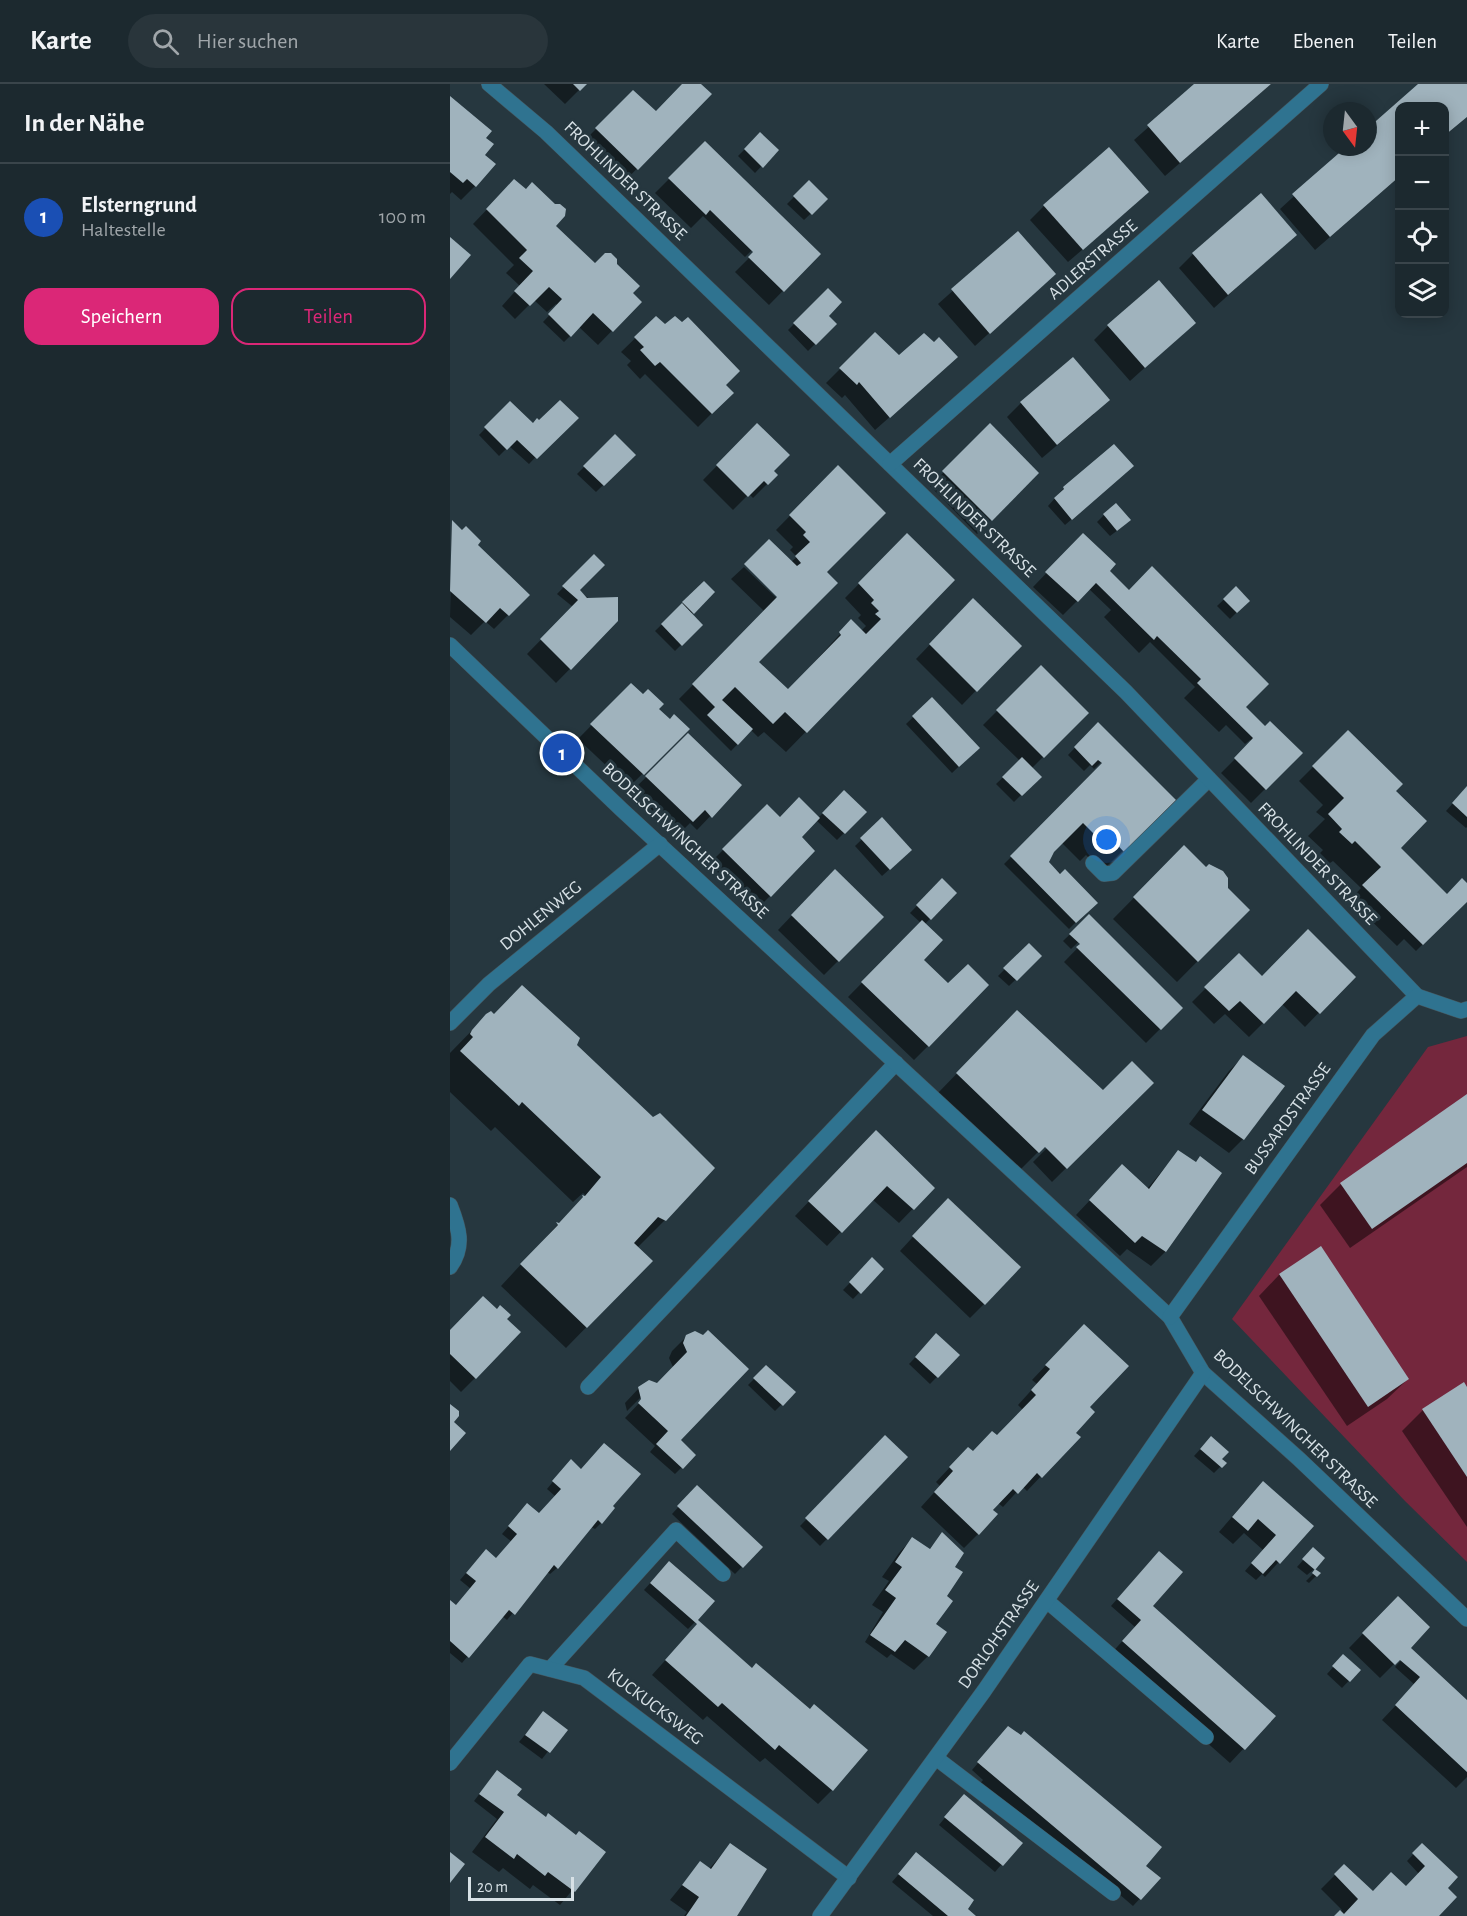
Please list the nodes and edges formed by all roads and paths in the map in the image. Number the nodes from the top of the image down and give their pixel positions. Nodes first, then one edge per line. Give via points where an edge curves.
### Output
1 (489, 84) edge
2 (1321, 84) edge
3 (890, 464) junction
4 (450, 645) edge
5 (1209, 779) junction
6 (660, 844) junction
7 (1093, 862) dead end
8 (1418, 996) junction
9 (1467, 1009) edge
10 (450, 1023) edge
11 (896, 1063) junction
12 (450, 1205) edge
13 (450, 1267) edge
14 (1170, 1317) junction
15 (1203, 1372) junction
16 (588, 1387) dead end
17 (723, 1574) dead end
18 (1047, 1601) junction
19 (1467, 1619) edge
20 (550, 1669) junction
21 (1206, 1737) dead end
22 (936, 1758) junction
23 (450, 1763) edge
24 (849, 1878) junction
25 (1113, 1893) dead end
26 (820, 1916) edge

1 - 3 street, FROHLINDER STRASSE via 546,132
2 - 3 street, ADLERSTRASSE
3 - 5 street, FROHLINDER STRASSE via 1126,692
4 - 6 street, BODELSCHWINGHER STRASSE
5 - 7 street via 1113,873 1104,874
5 - 8 street, FROHLINDER STRASSE
6 - 10 street, DOHLENWEG via 489,984
6 - 11 street, BODELSCHWINGHER STRASSE
8 - 9 street via 1461,1011
8 - 14 street, BUSSARDSTRASSE via 1373,1035
11 - 14 street, BODELSCHWINGHER STRASSE
11 - 16 street
12 - 13 street via 461,1231 458,1256
14 - 15 street, BODELSCHWINGHER STRASSE
15 - 18 street, DORLOHSTRASSE
15 - 19 street, BODELSCHWINGHER STRASSE
17 - 20 street via 676,1530
18 - 21 street
18 - 22 street, DORLOHSTRASSE
20 - 23 street, KUCKUCKSWEG via 530,1664
20 - 24 street, KUCKUCKSWEG via 584,1678
22 - 24 street, DORLOHSTRASSE
22 - 25 street
24 - 26 street, DORLOHSTRASSE

